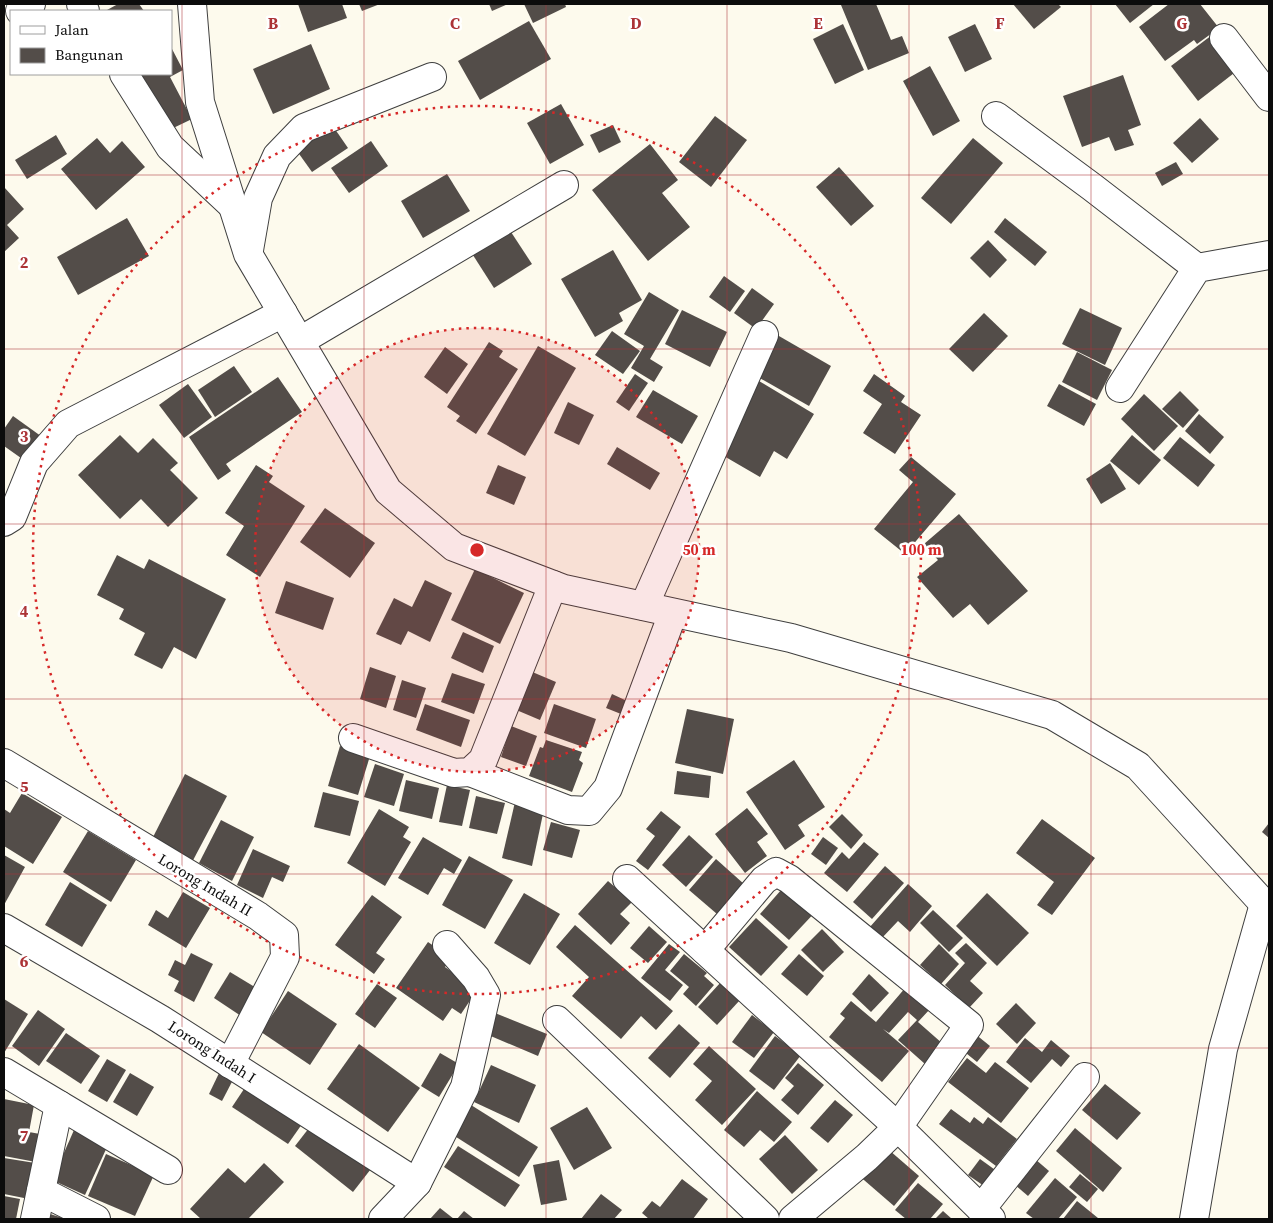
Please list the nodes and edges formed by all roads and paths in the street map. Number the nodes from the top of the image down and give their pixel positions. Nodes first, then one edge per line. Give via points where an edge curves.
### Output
1 (192, 4) edge
2 (1224, 38) dead end
3 (125, 75) edge
4 (432, 77) dead end
5 (1269, 97) edge
6 (996, 116) dead end
7 (564, 185) dead end
8 (233, 206) junction
9 (248, 254) junction
10 (1269, 255) edge
11 (1197, 268) junction
12 (283, 314) junction
13 (764, 335) dead end
14 (300, 341) junction
15 (1120, 388) dead end
16 (4, 522) edge
17 (554, 585) junction
18 (644, 606) junction
19 (673, 613) junction
20 (353, 738) dead end
21 (4, 763) edge
22 (470, 772) junction
23 (627, 879) dead end
24 (1267, 908) edge
25 (4, 928) edge
26 (448, 945) dead end
27 (706, 950) junction
28 (557, 1020) dead end
29 (230, 1064) junction
30 (4, 1072) edge
31 (1086, 1077) dead end
32 (59, 1105) junction
33 (898, 1127) junction
34 (168, 1170) dead end
35 (417, 1183) junction
36 (41, 1191) junction
37 (986, 1214) edge
38 (35, 1219) edge
39 (96, 1219) edge
40 (383, 1219) edge
41 (765, 1219) edge
42 (794, 1219) edge
43 (1194, 1219) edge

1 - 8 street via 200,102
2 - 5 street
3 - 8 street via 170,147
4 - 9 street via 304,128 277,156 258,198
6 - 11 street
7 - 14 street
8 - 9 street
9 - 12 street
10 - 11 street
11 - 15 street
12 - 14 street
12 - 16 street via 68,424 34,463 12,517
13 - 18 street
14 - 17 street via 388,490 454,547
17 - 18 street
17 - 22 street via 483,760
18 - 19 street
19 - 22 street via 608,788 588,811 568,810
19 - 24 street via 791,638 1052,715 1138,766
20 - 22 street via 454,773
21 - 29 street, Lorong Indah II via 258,916 284,935 285,957
23 - 27 street
24 - 43 street via 1223,1049
25 - 29 street, Lorong Indah I
26 - 35 street via 486,995 465,1087
27 - 33 street
27 - 33 street via 764,880 776,872 789,879 969,1025
28 - 41 street
29 - 35 street, Lorong Indah I
30 - 32 street
31 - 37 street
32 - 34 street
32 - 36 street
33 - 37 street
33 - 42 street
35 - 40 street
36 - 38 street
36 - 39 street

